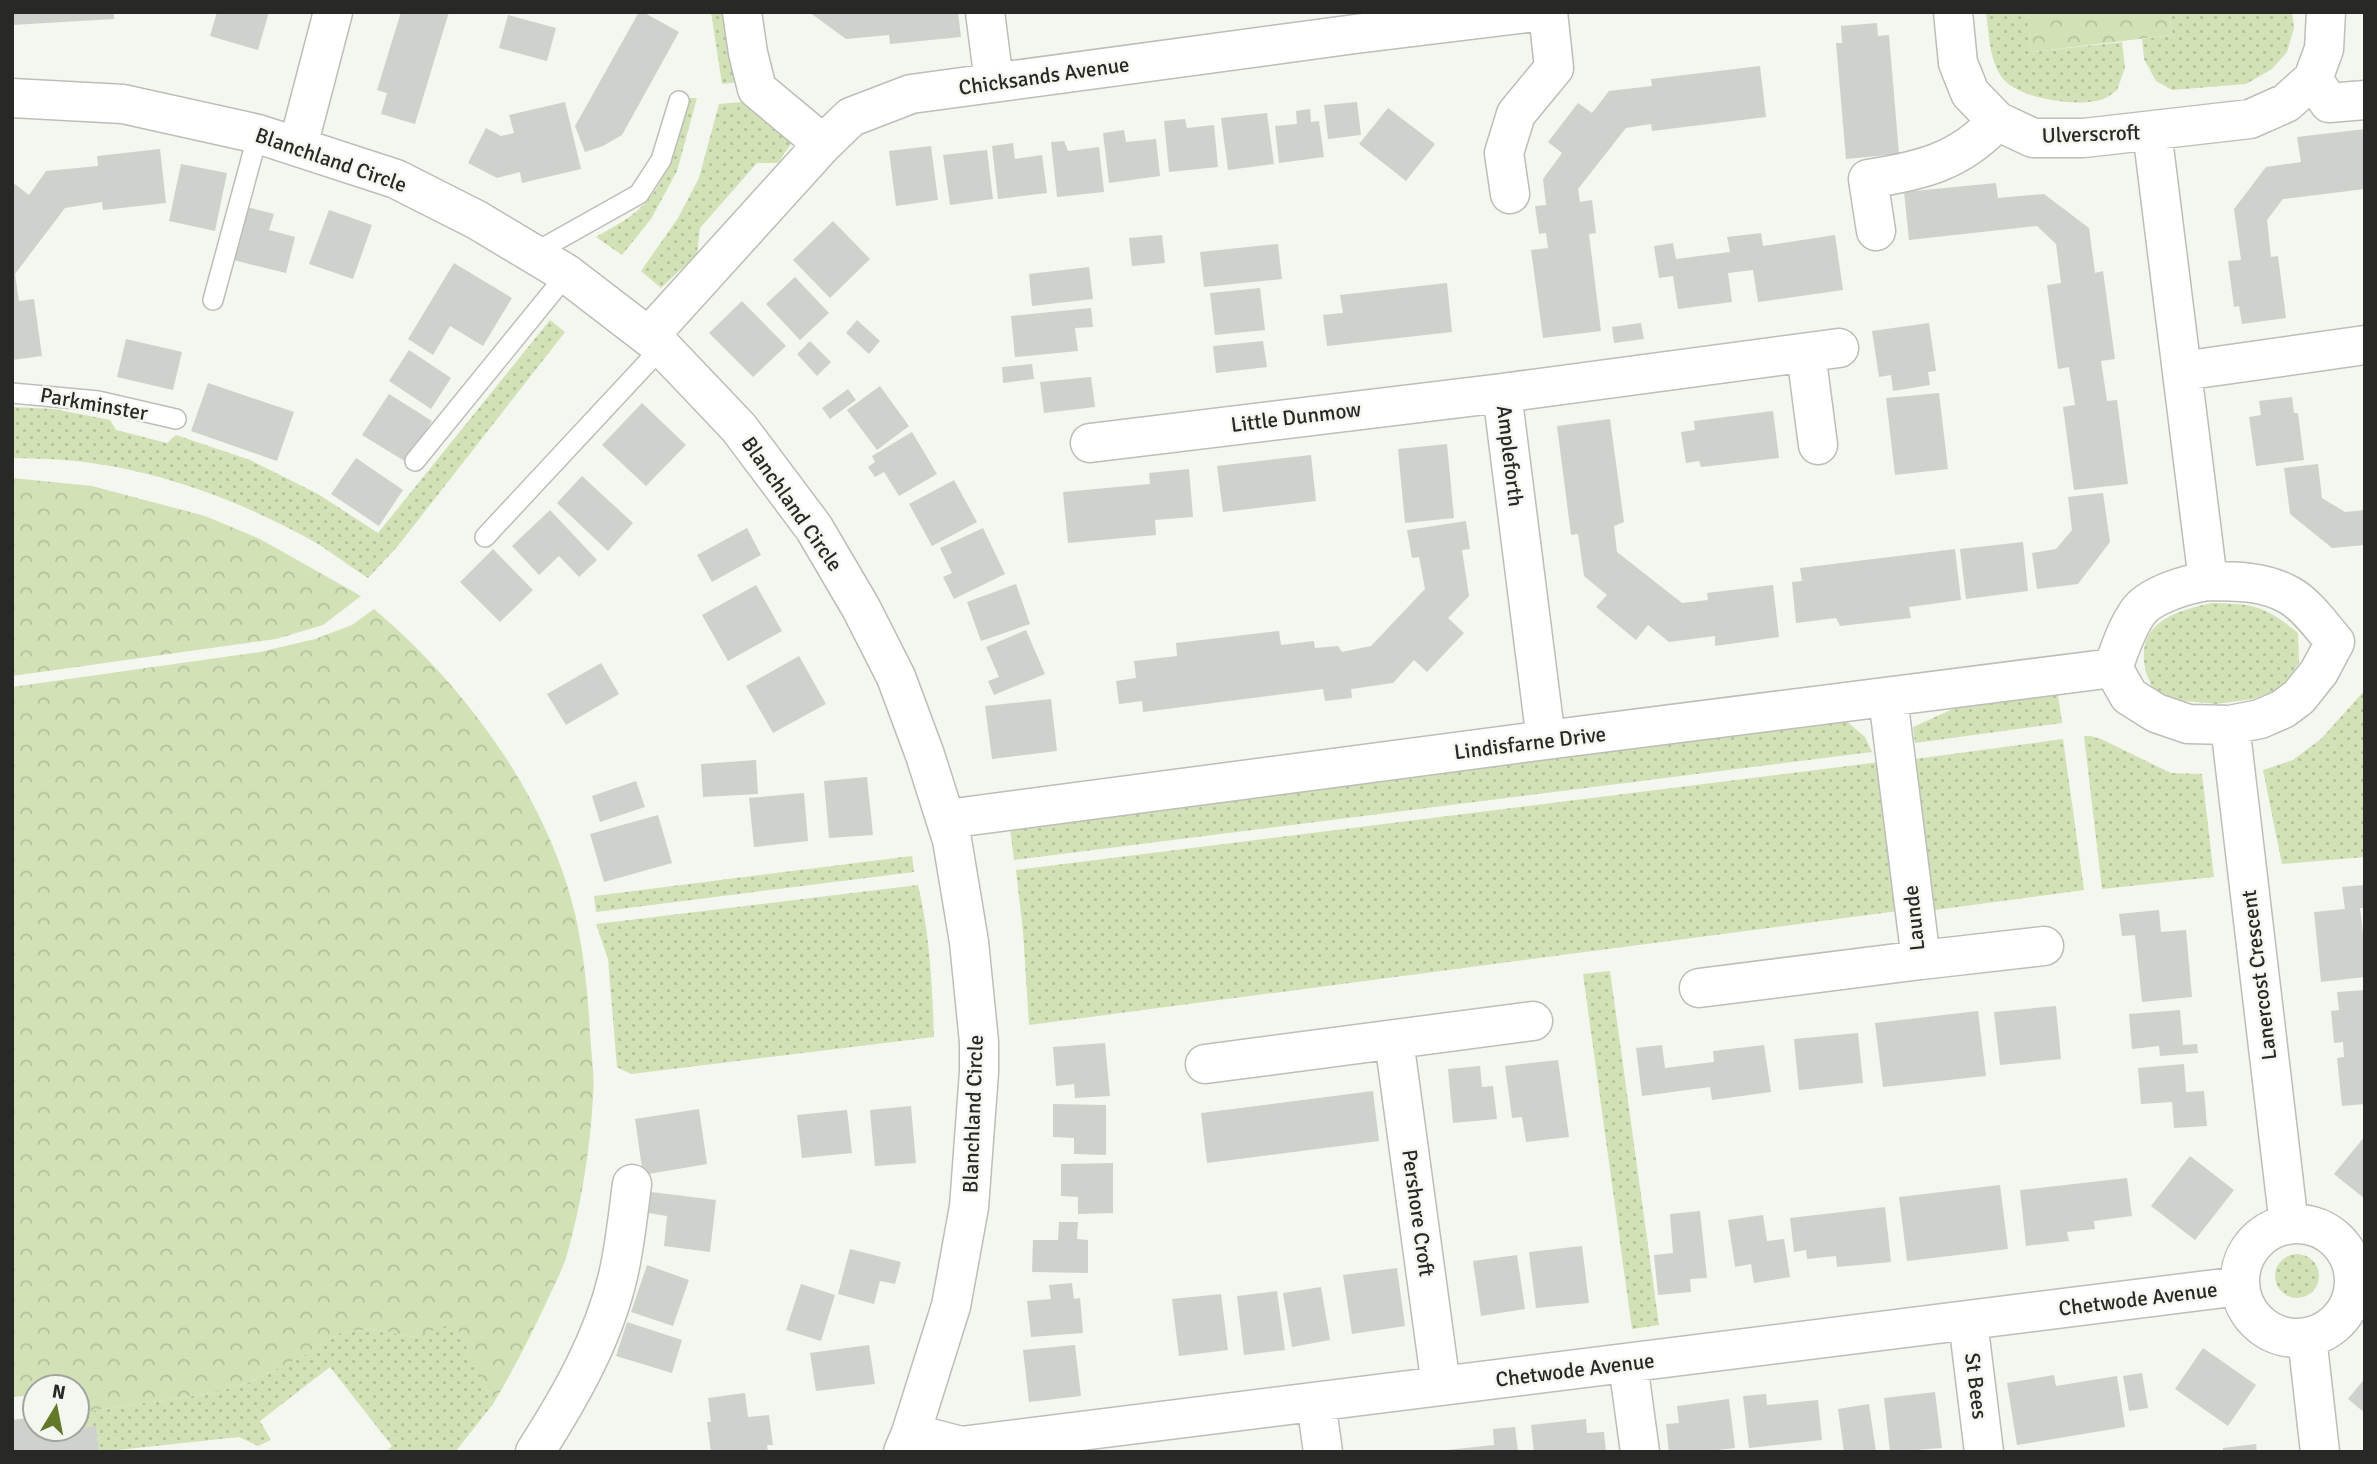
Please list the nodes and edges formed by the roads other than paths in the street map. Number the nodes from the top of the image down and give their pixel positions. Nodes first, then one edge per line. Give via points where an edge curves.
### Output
1 (333, 12) edge
2 (742, 12) edge
3 (985, 12) edge
4 (1536, 12) edge
5 (1548, 12) edge
6 (1953, 12) edge
7 (2326, 12) edge
8 (1459, 16) edge
9 (2313, 79) junction
10 (994, 82) junction
11 (12, 98) edge
12 (2365, 100) edge
13 (679, 101) dead end
14 (1997, 121) junction
15 (2152, 131) junction
16 (258, 134) junction
17 (823, 144) junction
18 (298, 146) junction
19 (1510, 194) dead end
20 (1876, 231) dead end
21 (534, 253) junction
22 (567, 274) junction
23 (213, 300) dead end
24 (655, 341) junction
25 (2365, 345) edge
26 (2182, 371) junction
27 (12, 393) edge
28 (1502, 393) junction
29 (176, 419) dead end
30 (1090, 443) dead end
31 (1818, 445) dead end
32 (415, 461) dead end
33 (485, 537) dead end
34 (2208, 581) junction
35 (2350, 640) edge
36 (2113, 668) junction
37 (1888, 698) junction
38 (2230, 725) junction
39 (1546, 740) junction
40 (947, 819) junction
41 (2044, 946) dead end
42 (1921, 960) junction
43 (1699, 988) dead end
44 (1533, 1021) dead end
45 (1394, 1040) junction
46 (1205, 1064) dead end
47 (632, 1184) dead end
48 (2289, 1224) junction
49 (2358, 1267) edge
50 (2240, 1286) junction
51 (1968, 1321) junction
52 (2307, 1337) junction
53 (1628, 1364) junction
54 (1441, 1386) junction
55 (1316, 1402) junction
56 (907, 1443) edge
57 (536, 1452) edge
58 (1323, 1452) edge
59 (1640, 1452) edge
60 (1984, 1452) edge
61 (2320, 1452) edge

1 - 18 street
2 - 17 street via 757,89
3 - 10 street
4 - 8 street, Chicksands Avenue
5 - 19 street via 1554,68 1516,114 1504,153
6 - 14 street, Ulverscroft via 1958,63 1970,93
7 - 9 street via 2324,49
8 - 10 street, Chicksands Avenue
9 - 12 street via 2329,103
9 - 15 street via 2286,103 2250,119
10 - 17 street, Chicksands Avenue via 911,94 851,117
11 - 16 street, Blanchland Circle via 123,104
13 - 21 lane via 661,160 639,194
14 - 15 street, Ulverscroft via 2033,138
14 - 20 street via 1982,139 1951,158 1913,172 1868,179
15 - 26 street, Ulverscroft
16 - 18 street, Blanchland Circle
16 - 23 lane
17 - 24 street, Chicksands Avenue
18 - 21 street, Blanchland Circle via 396,179
21 - 22 street, Blanchland Circle
22 - 24 street, Blanchland Circle
22 - 32 lane
24 - 33 lane
24 - 40 street, Blanchland Circle via 739,428 814,528 896,677
25 - 26 street
26 - 34 street, Ulverscroft
27 - 29 lane, Parkminster via 98,401
28 - 30 street, Little Dunmow
28 - 31 street, Ampleforth via 1823,350
28 - 39 street, Ampleforth
34 - 35 street via 2251,583 2290,595
34 - 36 street via 2186,584 2140,610
35 - 38 street via 2283,709
36 - 37 street, Lindisfarne Drive
36 - 38 street via 2129,696 2156,713 2188,724
37 - 39 street, Lindisfarne Drive
37 - 42 street, Launde
38 - 48 street, Lanercost Crescent
39 - 40 street, Lindisfarne Drive
40 - 56 street, Blanchland Circle via 969,942 979,1042 978,1095 969,1206 951,1306
41 - 42 street
42 - 43 street, Launde
44 - 45 street
45 - 46 street
45 - 54 street, Pershore Croft
47 - 57 street via 618,1276 595,1345
48 - 49 street via 2306,1225 2329,1235
48 - 50 street via 2258,1239 2244,1260
49 - 52 street via 2349,1304 2339,1319 2325,1331
50 - 51 street, Chetwode Avenue
50 - 52 street via 2244,1304 2270,1332
51 - 53 street, Chetwode Avenue
51 - 60 street, St Bees
52 - 61 street
53 - 54 street, Chetwode Avenue
53 - 59 street
54 - 55 street, Chetwode Avenue
55 - 56 street, Chetwode Avenue via 961,1446
55 - 58 street

